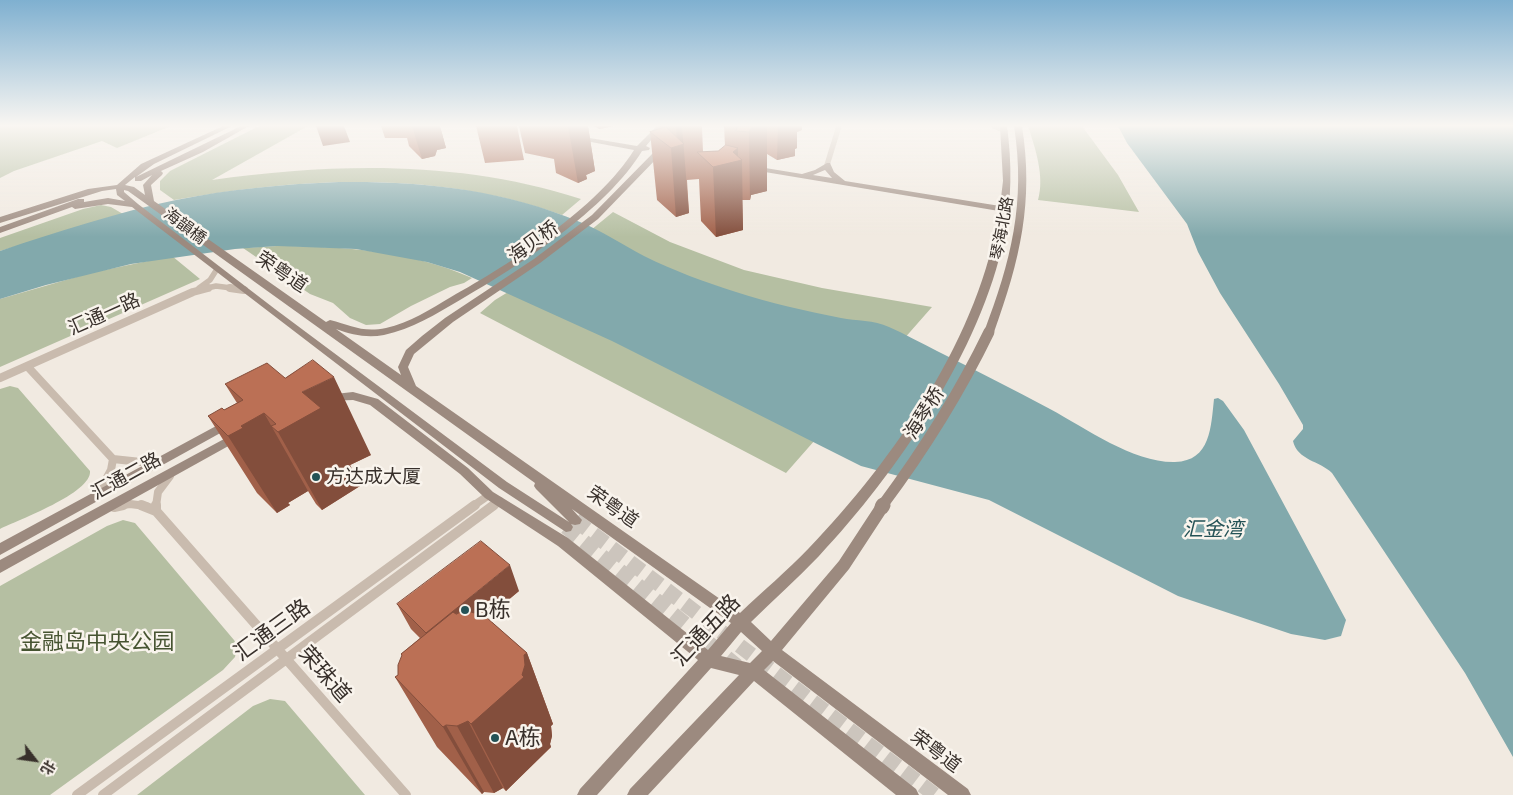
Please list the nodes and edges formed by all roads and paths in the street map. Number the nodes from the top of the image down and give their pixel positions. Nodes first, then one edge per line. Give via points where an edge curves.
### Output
1 (154, 163) edge
2 (163, 163) edge
3 (168, 163) edge
4 (630, 163) edge
5 (647, 163) edge
6 (1008, 163) edge
7 (1024, 163) edge
8 (151, 164) junction
9 (827, 165) joint
10 (743, 166) edge
11 (800, 176) junction
12 (844, 183) junction
13 (120, 186) junction
14 (150, 201) junction
15 (135, 206) junction
16 (52, 207) junction
17 (1005, 209) junction
18 (0, 220) edge
19 (0, 230) edge
20 (232, 262) joint
21 (216, 269) junction
22 (244, 290) junction
23 (193, 292) junction
24 (308, 313) junction
25 (969, 327) joint
26 (988, 332) joint
27 (27, 366) junction
28 (0, 378) edge
29 (413, 388) junction
30 (323, 400) edge
31 (239, 417) edge
32 (253, 428) edge
33 (113, 459) junction
34 (160, 460) junction
35 (191, 462) junction
36 (523, 468) junction
37 (98, 494) junction
38 (860, 496) joint
39 (494, 498) junction
40 (104, 510) junction
41 (156, 511) junction
42 (0, 549) edge
43 (0, 568) edge
44 (741, 622) junction
45 (278, 649) junction
46 (772, 651) junction
47 (286, 659) junction
48 (709, 660) junction
49 (753, 671) junction
50 (77, 795) edge
51 (103, 795) edge
52 (406, 795) edge
53 (586, 795) edge
54 (636, 795) edge
55 (910, 795) edge
56 (962, 795) edge

1 - 8 main road
2 - 13 main road
3 - 14 main road via 149,182
4 - 24 main road, 海贝桥 via 580,213 530,251 477,287 424,316 388,331 354,333
5 - 29 main road, 海贝桥 via 595,217 449,320 410,352 403,367
6 - 17 main road, 琴海北路
7 - 26 main road, 琴海北路 via 1022,212 1009,276
8 - 13 main road
8 - 16 main road
9 - 11 main road via 818,172
9 - 12 main road via 830,173
10 - 11 main road
11 - 12 main road
12 - 17 main road
13 - 14 main road, 海韻橋
13 - 15 main road via 120,193
13 - 16 main road
14 - 20 main road, 海韻橋
15 - 16 main road via 102,201
15 - 21 main road, 海韻橋
16 - 18 main road
16 - 19 main road
17 - 25 main road, 琴海北路 via 990,272
20 - 24 main road, 荣粤道
21 - 22 main road, 荣粤道
21 - 23 street via 210,280
22 - 23 street via 216,286
22 - 36 main road, 荣粤道 via 503,485 570,523
23 - 27 street, 汇通一路
24 - 29 main road, 荣粤道
25 - 38 main road, 海琴桥 via 926,404
26 - 46 main road, 海琴桥, bridge via 947,412 844,565
27 - 28 street, 汇通一路
27 - 33 street
29 - 36 main road, 荣粤道
30 - 39 main road via 352,395 374,402
31 - 34 main road, 汇通二路
32 - 35 main road, 汇通二路
33 - 34 street
33 - 37 street
34 - 37 main road, 汇通二路
35 - 40 main road, 汇通二路
35 - 41 street via 161,485 155,499
36 - 44 main road, 荣粤道
37 - 42 main road, 汇通二路
38 - 44 main road, 汇通五路 via 782,585
39 - 45 street, 汇通三路
39 - 47 street, 汇通三路
39 - 48 main road via 563,542
40 - 41 street via 135,504
40 - 43 main road, 汇通二路
41 - 45 street, 荣珠道
44 - 46 main road, 荣粤道
44 - 48 main road, 汇通五路
45 - 47 street, 荣珠道
45 - 50 street, 汇通三路
46 - 49 main road
46 - 56 main road, 荣粤道
47 - 51 street, 汇通三路
47 - 52 street, 荣珠道
48 - 49 main road
48 - 53 main road, 汇通五路
49 - 54 main road
49 - 55 main road

